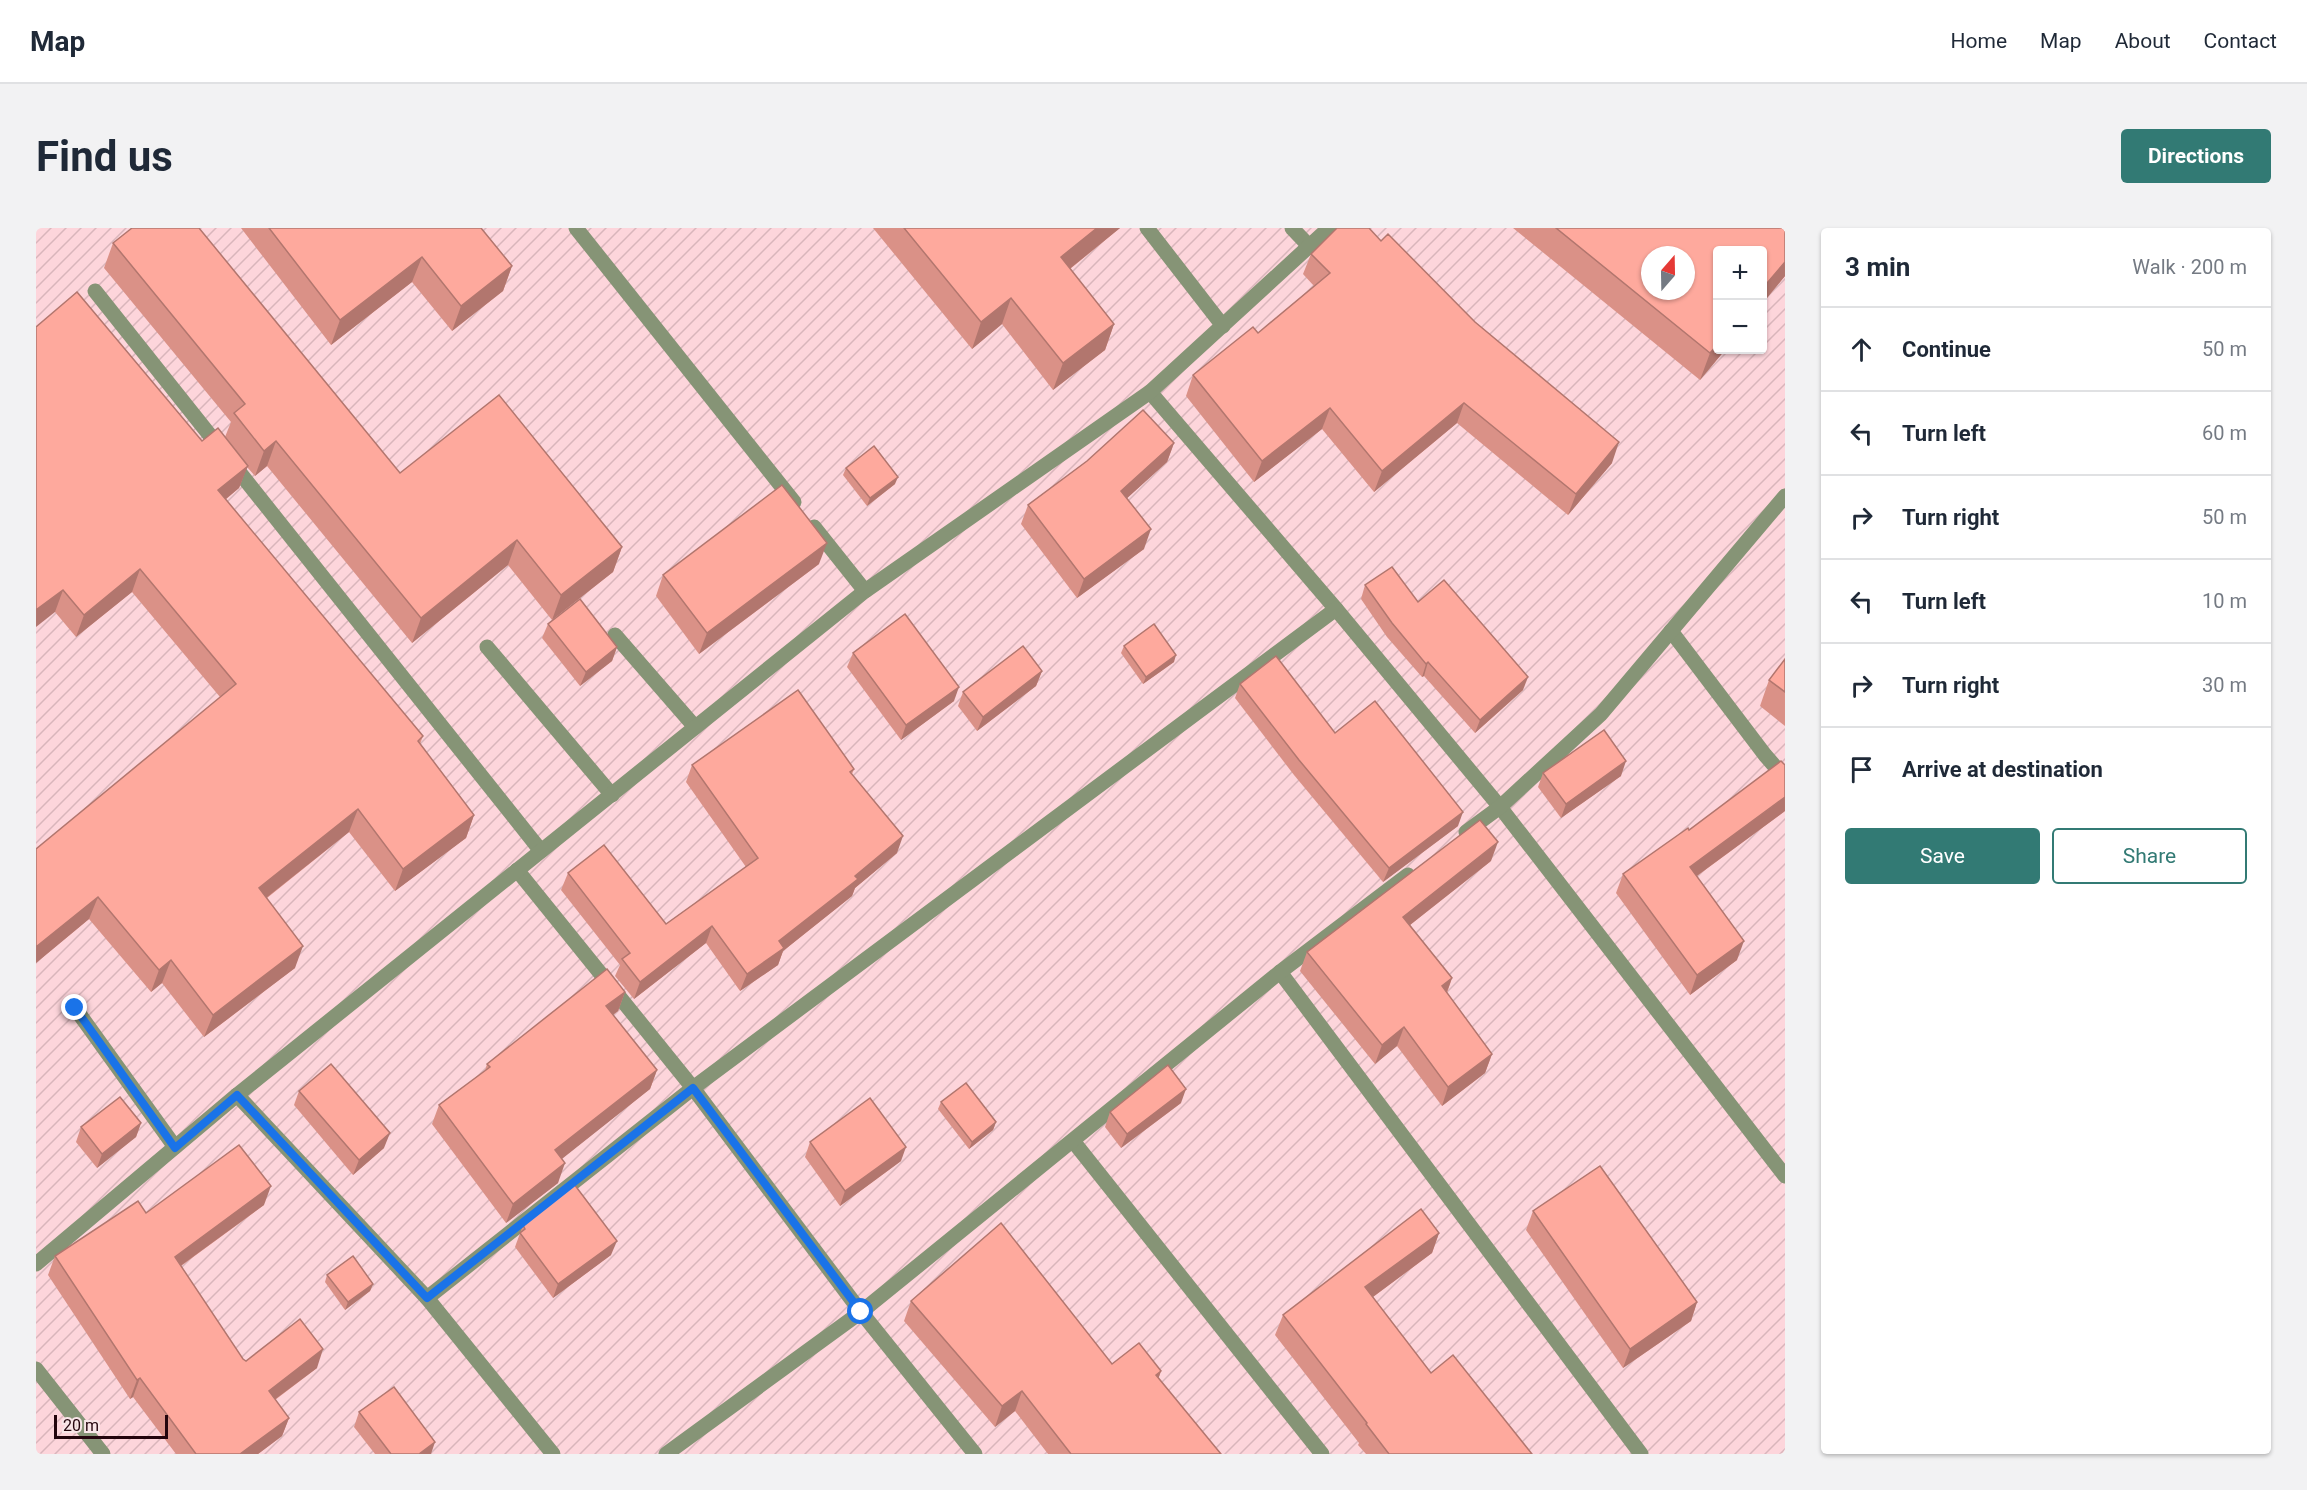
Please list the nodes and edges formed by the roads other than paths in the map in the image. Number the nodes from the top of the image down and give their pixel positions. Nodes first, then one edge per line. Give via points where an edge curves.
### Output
1 (576, 228) edge
2 (1147, 228) edge
3 (1292, 228) edge
4 (1329, 228) edge
5 (1310, 247) junction
6 (95, 291) dead end
7 (1223, 326) junction
8 (1150, 392) junction
9 (1785, 496) edge
10 (865, 591) junction
11 (1336, 609) junction
12 (1671, 631) junction
13 (615, 635) dead end
14 (487, 647) dead end
15 (695, 727) junction
16 (1785, 778) edge
17 (612, 795) junction
18 (1500, 807) junction
19 (1452, 843) edge
20 (541, 851) junction
21 (1423, 864) edge
22 (517, 870) junction
23 (1280, 972) junction
24 (75, 1008) dead end
25 (693, 1088) junction
26 (237, 1095) junction
27 (1073, 1141) junction
28 (175, 1148) junction
29 (1785, 1176) edge
30 (36, 1264) edge
31 (427, 1298) junction
32 (861, 1312) junction
33 (36, 1369) edge
34 (103, 1454) edge
35 (553, 1454) edge
36 (666, 1454) edge
37 (975, 1454) edge
38 (1322, 1454) edge
39 (1641, 1454) edge

1 - 10 street
2 - 7 street
3 - 5 street
4 - 5 street
5 - 7 street
6 - 20 street
7 - 8 street
8 - 10 street
8 - 11 street
9 - 12 street
10 - 15 street
11 - 18 street
11 - 25 street
12 - 16 street
12 - 18 street via 1601,714
13 - 15 street
14 - 17 street
15 - 17 street
17 - 20 street
18 - 19 street
18 - 29 street
20 - 22 street
21 - 23 street
22 - 25 street
22 - 26 street
23 - 27 street
23 - 39 street
24 - 28 street
25 - 31 street
25 - 32 street
26 - 28 street
26 - 31 street
27 - 32 street
27 - 38 street
28 - 30 street
31 - 35 street
32 - 36 street
32 - 37 street
33 - 34 street

